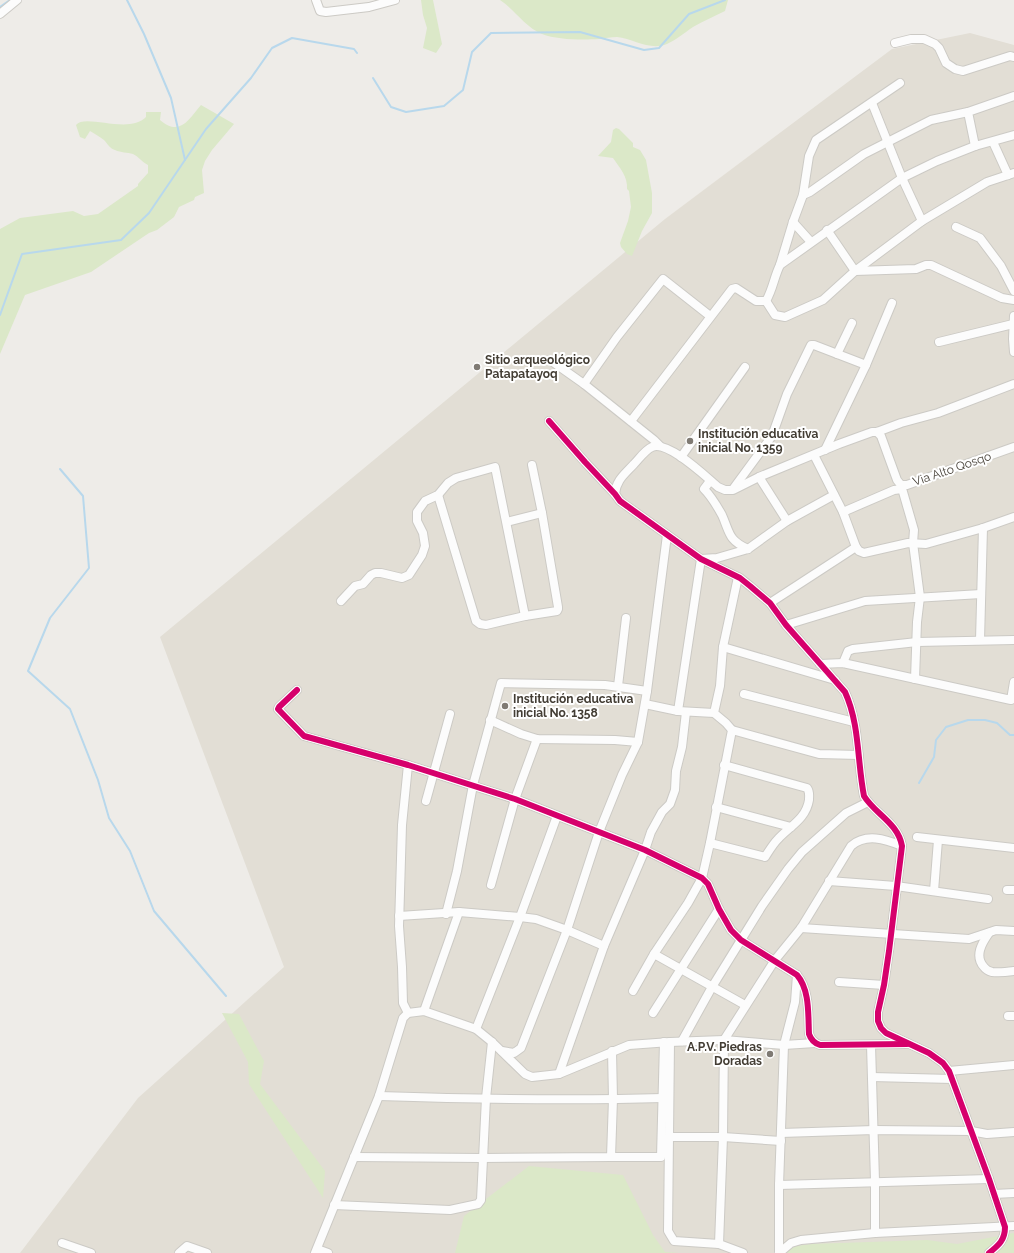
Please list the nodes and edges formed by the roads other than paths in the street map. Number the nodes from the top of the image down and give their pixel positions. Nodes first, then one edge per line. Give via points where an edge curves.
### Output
1 (17, 0) edge
2 (316, 0) edge
3 (395, 0) edge
4 (0, 14) edge
5 (895, 44) dead end
6 (1014, 57) edge
7 (900, 83) dead end
8 (1014, 96) edge
9 (872, 103) junction
10 (968, 112) junction
11 (1014, 136) edge
12 (887, 142) junction
13 (993, 142) junction
14 (975, 146) junction
15 (1011, 174) edge
16 (902, 178) junction
17 (803, 195) junction
18 (922, 221) junction
19 (793, 222) junction
20 (956, 227) dead end
21 (827, 230) junction
22 (811, 242) junction
23 (780, 265) junction
24 (855, 271) junction
25 (1014, 291) edge
26 (1014, 300) edge
27 (766, 301) junction
28 (892, 303) dead end
29 (710, 316) junction
30 (1014, 320) edge
31 (852, 323) dead end
32 (939, 342) dead end
33 (1014, 352) edge
34 (837, 354) junction
35 (550, 360) dead end
36 (866, 365) junction
37 (745, 367) dead end
38 (584, 384) junction
39 (1014, 384) edge
40 (549, 421) dead end
41 (631, 421) junction
42 (877, 432) junction
43 (660, 446) junction
44 (1014, 448) edge
45 (825, 450) junction
46 (814, 455) junction
47 (681, 457) junction
48 (532, 465) dead end
49 (759, 477) junction
50 (710, 480) junction
51 (902, 487) junction
52 (733, 490) junction
53 (616, 494) junction
54 (438, 495) junction
55 (834, 495) junction
56 (843, 512) junction
57 (542, 513) junction
58 (1014, 517) edge
59 (787, 521) junction
60 (507, 522) junction
61 (983, 528) junction
62 (667, 535) junction
63 (913, 543) junction
64 (856, 547) junction
65 (748, 549) junction
66 (701, 559) junction
67 (738, 577) junction
68 (981, 594) junction
69 (920, 597) junction
70 (341, 601) dead end
71 (770, 603) junction
72 (525, 616) junction
73 (626, 618) dead end
74 (786, 625) junction
75 (980, 640) junction
76 (1014, 640) edge
77 (917, 642) junction
78 (724, 647) junction
79 (842, 663) junction
80 (820, 664) junction
81 (915, 679) junction
82 (836, 681) junction
83 (1014, 682) edge
84 (618, 686) junction
85 (297, 690) dead end
86 (647, 691) junction
87 (744, 694) dead end
88 (1013, 700) edge
89 (645, 704) junction
90 (682, 711) junction
91 (714, 713) junction
92 (450, 714) dead end
93 (490, 720) junction
94 (854, 722) junction
95 (732, 730) junction
96 (536, 738) junction
97 (638, 742) junction
98 (859, 755) junction
99 (408, 764) junction
100 (724, 765) junction
101 (434, 773) junction
102 (473, 786) junction
103 (515, 799) junction
104 (426, 801) dead end
105 (868, 802) junction
106 (716, 807) junction
107 (557, 816) junction
108 (791, 827) junction
109 (600, 832) junction
110 (917, 837) dead end
111 (938, 840) junction
112 (710, 843) junction
113 (902, 846) junction
114 (1014, 848) edge
115 (645, 850) junction
116 (702, 878) junction
117 (829, 881) junction
118 (491, 886) dead end
119 (896, 886) junction
120 (934, 891) junction
121 (988, 899) dead end
122 (719, 908) junction
123 (459, 912) junction
124 (446, 914) junction
125 (399, 916) junction
126 (520, 916) junction
127 (801, 928) junction
128 (567, 930) junction
129 (1014, 931) edge
130 (989, 933) junction
131 (891, 934) junction
132 (741, 940) junction
133 (604, 946) junction
134 (654, 954) junction
135 (775, 960) junction
136 (681, 968) junction
137 (1014, 971) edge
138 (797, 975) junction
139 (839, 982) dead end
140 (884, 985) junction
141 (712, 987) junction
142 (633, 992) dead end
143 (745, 1005) junction
144 (424, 1012) junction
145 (408, 1013) junction
146 (653, 1013) dead end
147 (476, 1029) junction
148 (724, 1040) junction
149 (492, 1042) junction
150 (667, 1042) junction
151 (682, 1042) junction
152 (815, 1043) junction
153 (909, 1044) junction
154 (784, 1045) junction
155 (872, 1045) junction
156 (612, 1051) junction
157 (502, 1052) junction
158 (1014, 1065) edge
159 (559, 1074) junction
160 (950, 1075) junction
161 (872, 1077) junction
162 (379, 1096) junction
163 (486, 1098) junction
164 (663, 1098) junction
165 (613, 1099) junction
166 (874, 1130) junction
167 (971, 1131) junction
168 (1014, 1132) edge
169 (669, 1137) junction
170 (723, 1137) junction
171 (781, 1137) junction
172 (354, 1157) junction
173 (611, 1157) junction
174 (482, 1158) junction
175 (989, 1179) junction
176 (875, 1181) junction
177 (780, 1185) junction
178 (1014, 1193) edge
179 (994, 1194) junction
180 (334, 1205) junction
181 (1014, 1226) edge
182 (1005, 1227) junction
183 (875, 1233) junction
184 (62, 1243) dead end
185 (719, 1244) junction
186 (316, 1251) edge
187 (91, 1253) edge
188 (179, 1253) edge
189 (207, 1253) edge
190 (328, 1253) edge
191 (743, 1253) edge
192 (989, 1253) edge

1 - 4 street
2 - 3 street via 320,11 326,12 369,7
5 - 6 street via 911,39 924,39 939,48 946,64 963,71 1010,56
7 - 9 street
8 - 10 street
9 - 12 street
9 - 17 street via 816,140 809,156
10 - 12 street via 931,120
10 - 14 street
11 - 13 street
12 - 16 street
12 - 17 street via 864,154
13 - 14 street
13 - 15 street
14 - 16 street
15 - 18 street via 987,182
16 - 18 street
16 - 21 street
17 - 19 street
18 - 24 street
19 - 22 street
19 - 23 street
20 - 25 street via 980,238 1001,266
21 - 22 street
21 - 24 street
22 - 23 street
23 - 27 street
24 - 26 street via 916,269 931,265 1002,298
24 - 27 street via 823,300 785,317 774,315
27 - 29 street via 756,301 736,288 732,289
28 - 36 street
29 - 38 street via 663,279 617,336
29 - 41 street
30 - 32 street
30 - 33 street
31 - 34 street
34 - 36 street
34 - 52 street via 811,345 786,394 772,436
35 - 38 street
36 - 45 street
37 - 47 street
38 - 41 street
39 - 42 street via 938,413
40 - 53 street
41 - 43 street
42 - 45 street
42 - 51 street, Via Alto Qosqo
43 - 47 street via 672,450
43 - 53 street via 652,447 619,480
44 - 51 street, Via Alto Qosqo
45 - 46 street
46 - 49 street
46 - 55 street
47 - 50 street
48 - 57 street
49 - 52 street
49 - 59 street
50 - 52 street via 718,487
50 - 65 street via 704,489 722,515 728,532 737,544
51 - 56 street
51 - 63 street via 914,530
53 - 62 street via 620,501
54 - 60 street via 456,478 495,467
54 - 70 street via 425,500 417,512 417,521 423,533 425,546 409,575 402,578 375,573 363,584 355,586
54 - 72 street via 476,621 484,625
55 - 56 street
55 - 59 street
56 - 64 street
57 - 60 street
57 - 72 street via 558,609
58 - 61 street
59 - 65 street
60 - 72 street
61 - 63 street via 926,544
61 - 68 street
62 - 66 street
62 - 86 street
63 - 64 street via 864,553
63 - 69 street
64 - 71 street
65 - 66 street via 718,558
66 - 67 street
66 - 90 street
67 - 71 street
67 - 78 street
68 - 69 street
68 - 75 street
69 - 74 street via 865,601
69 - 77 street
71 - 74 street
73 - 84 street
74 - 80 street
75 - 76 street
75 - 77 street
77 - 79 street via 853,649 848,651
77 - 81 street
78 - 82 street
78 - 91 street
79 - 80 street
79 - 81 street
80 - 82 street
81 - 88 street
82 - 94 street via 845,692
83 - 88 street
84 - 86 street
84 - 93 street via 501,684
85 - 99 street via 278,709 304,736
86 - 89 street
87 - 94 street
89 - 90 street
89 - 97 street
90 - 91 street
90 - 115 street via 682,747 676,771 675,790 670,804 662,812 651,832
91 - 95 street
92 - 101 street
93 - 96 street
93 - 102 street
94 - 98 street
95 - 98 street via 819,754
95 - 100 street
96 - 97 street
96 - 103 street
97 - 109 street
98 - 105 street via 864,796
99 - 101 street
99 - 125 street via 402,825
100 - 106 street
100 - 108 street via 807,788 809,793 806,811
101 - 102 street
101 - 104 street
102 - 103 street
102 - 124 street
103 - 107 street
103 - 118 street
105 - 113 street via 898,832
105 - 132 street via 846,813 802,852 762,906
106 - 108 street
106 - 112 street
107 - 109 street
107 - 126 street
108 - 112 street via 777,839 765,857
109 - 115 street
109 - 128 street
110 - 111 street
111 - 114 street
111 - 120 street
112 - 116 street
113 - 117 street via 877,838 862,838 851,846
113 - 119 street
115 - 116 street
115 - 133 street
116 - 122 street via 708,884
116 - 134 street
117 - 119 street
117 - 127 street
119 - 120 street
119 - 131 street
120 - 121 street
122 - 132 street via 731,930
122 - 136 street
123 - 124 street
123 - 126 street
123 - 144 street
124 - 125 street
125 - 145 street via 403,1003
126 - 128 street
126 - 147 street
127 - 131 street
127 - 135 street
128 - 133 street
128 - 157 street via 521,1048 514,1053
129 - 130 street via 996,930
130 - 131 street via 969,939
130 - 137 street via 980,949 982,965 991,972
131 - 140 street
132 - 135 street
132 - 141 street
133 - 159 street
134 - 136 street
134 - 142 street
135 - 138 street
135 - 143 street
136 - 141 street
136 - 146 street
138 - 152 street via 804,985 809,1034
138 - 154 street via 795,1002
139 - 140 street
140 - 153 street via 878,1021 886,1033
141 - 143 street
141 - 151 street
143 - 148 street
144 - 145 street
144 - 147 street
145 - 162 street via 403,1018
147 - 149 street
148 - 151 street
148 - 154 street
148 - 170 street
149 - 157 street
149 - 163 street
150 - 151 street
150 - 156 street via 629,1045
150 - 164 street
150 - 169 street
152 - 154 street
152 - 155 street
153 - 155 street
153 - 160 street via 943,1063
154 - 171 street
155 - 161 street
156 - 159 street
156 - 165 street
157 - 159 street via 525,1074 532,1077
158 - 160 street
160 - 161 street
160 - 167 street
161 - 166 street
162 - 163 street
162 - 172 street
163 - 165 street
163 - 174 street
164 - 165 street
164 - 173 street via 661,1157
165 - 173 street
166 - 167 street
166 - 171 street
166 - 176 street
167 - 168 street via 987,1134
167 - 175 street
169 - 170 street
169 - 185 street via 668,1231 674,1241
170 - 171 street
170 - 185 street
171 - 177 street
172 - 174 street
172 - 180 street
173 - 174 street
174 - 180 street via 481,1200 478,1204 450,1210
175 - 176 street
175 - 179 street
176 - 177 street
176 - 183 street
177 - 183 street via 779,1253 791,1243 801,1240
178 - 179 street
179 - 182 street
180 - 186 street
181 - 182 street
182 - 183 street
182 - 192 street via 1000,1245
184 - 187 street
185 - 191 street
186 - 190 street
188 - 189 street via 187,1246

